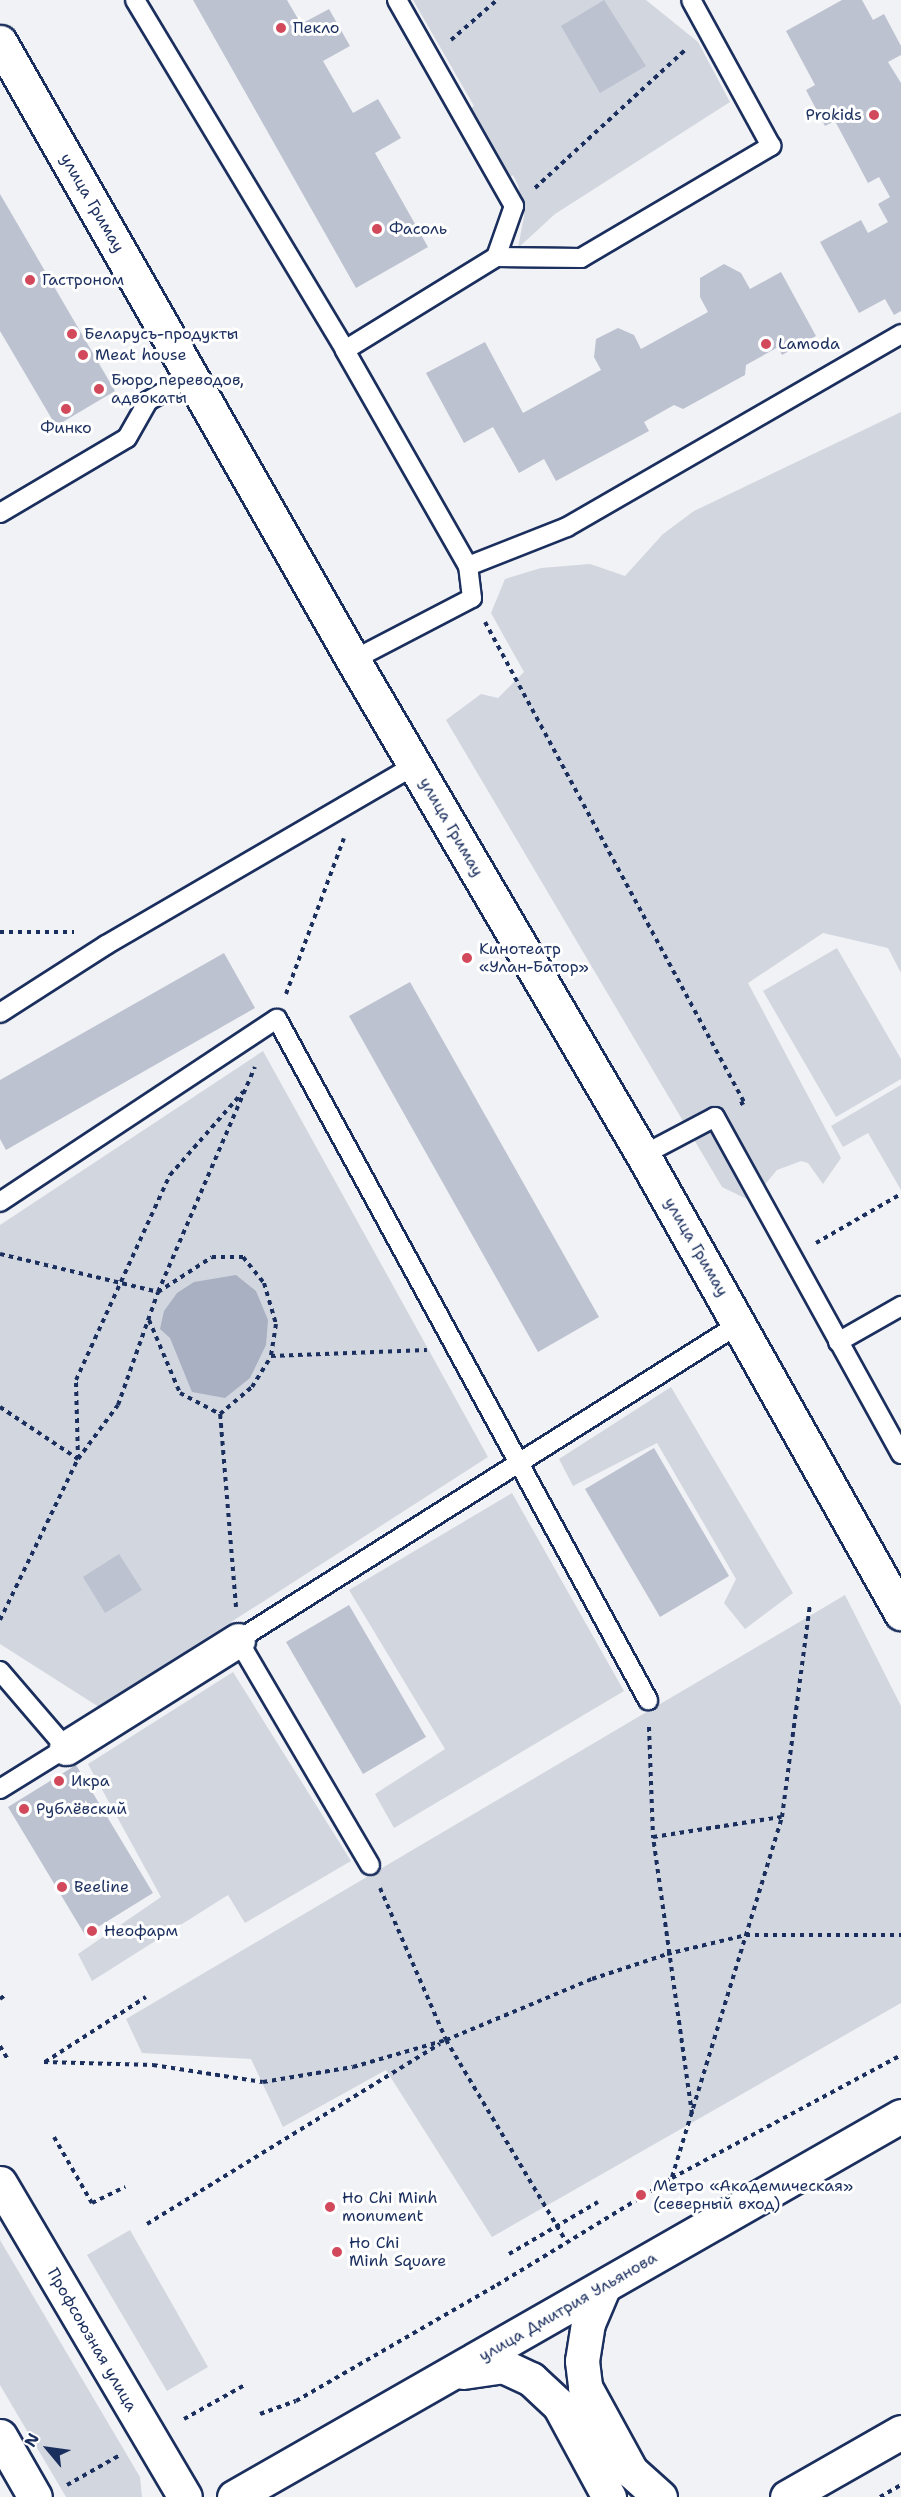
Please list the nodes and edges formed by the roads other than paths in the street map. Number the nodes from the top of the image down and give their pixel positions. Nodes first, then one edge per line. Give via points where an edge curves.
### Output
1 (135, 0) edge
2 (397, 0) edge
3 (691, 0) edge
4 (0, 42) edge
5 (496, 257) junction
6 (901, 334) edge
7 (345, 350) junction
8 (190, 376) junction
9 (0, 513) edge
10 (468, 566) junction
11 (353, 660) junction
12 (415, 765) junction
13 (0, 1012) edge
14 (643, 1155) junction
15 (0, 1202) edge
16 (901, 1306) edge
17 (739, 1324) junction
18 (838, 1342) junction
19 (901, 1454) edge
20 (518, 1463) junction
21 (901, 1613) edge
22 (238, 1640) junction
23 (0, 1671) edge
24 (648, 1700) road end
25 (66, 1748) junction
26 (0, 1789) edge
27 (370, 1865) road end
28 (901, 2116) edge
29 (0, 2183) edge
30 (603, 2288) junction
31 (450, 2374) junction
32 (901, 2432) edge
33 (0, 2436) edge
34 (48, 2493) edge
35 (185, 2497) edge
36 (234, 2497) edge
37 (609, 2497) edge
38 (660, 2497) edge
39 (787, 2497) edge

1 - 7 lane
2 - 5 lane via 514,206
3 - 5 lane via 771,146 581,258
4 - 8 street, улица Гримау
5 - 7 lane
6 - 10 lane via 567,527
7 - 10 lane
8 - 9 lane via 148,401 127,438
8 - 11 street, улица Гримау
10 - 11 lane via 472,598
11 - 12 street, улица Гримау
12 - 13 lane via 358,795
12 - 14 street, улица Гримау
14 - 17 street, улица Гримау
14 - 18 lane via 715,1117
15 - 20 lane via 277,1019
16 - 18 lane
17 - 20 lane
17 - 21 street, улица Гримау
18 - 19 lane
20 - 22 lane
20 - 24 lane
22 - 25 street
22 - 27 lane
23 - 25 lane
25 - 26 lane
28 - 30 street, улица Дмитрия Ульянова
29 - 35 street, Профсоюзная улица
30 - 31 street, улица Дмитрия Ульянова
30 - 38 street via 588,2323 582,2361 585,2386 631,2471
31 - 36 street, улица Дмитрия Ульянова
31 - 37 street via 503,2366 531,2379 559,2405
32 - 39 street
33 - 34 street

